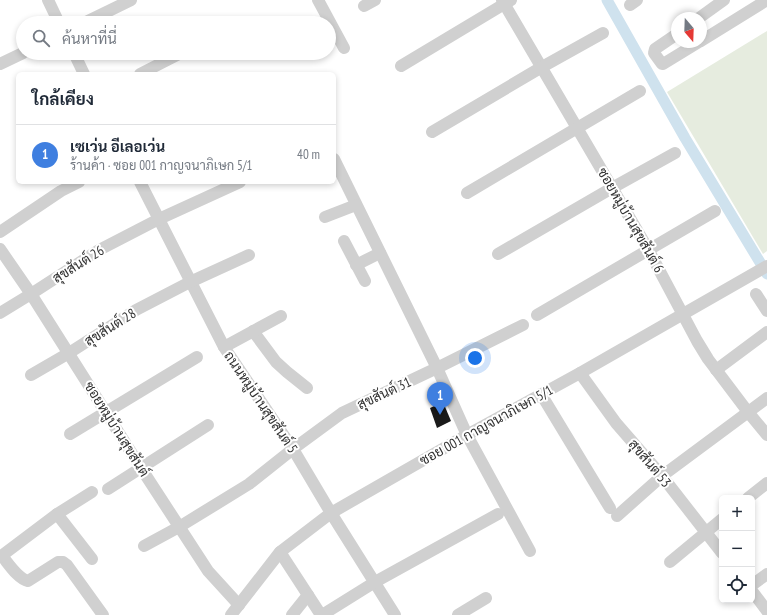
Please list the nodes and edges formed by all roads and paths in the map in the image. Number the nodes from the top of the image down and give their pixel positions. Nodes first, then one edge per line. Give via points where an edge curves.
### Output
1 (48, 0) edge
2 (131, 0) edge
3 (318, 0) edge
4 (375, 0) edge
5 (724, 0) edge
6 (767, 0) edge
7 (506, 1) edge
8 (364, 6) dead end
9 (707, 12) edge
10 (56, 16) edge
11 (98, 16) edge
12 (323, 16) edge
13 (603, 33) dead end
14 (336, 37) edge
15 (671, 38) edge
16 (707, 38) edge
17 (344, 48) dead end
18 (690, 48) edge
19 (16, 56) edge
20 (77, 60) edge
21 (167, 60) edge
22 (0, 64) edge
23 (401, 66) dead end
24 (542, 67) junction
25 (83, 72) edge
26 (144, 72) edge
27 (640, 91) dead end
28 (577, 128) junction
29 (432, 132) dead end
30 (675, 153) dead end
31 (336, 163) edge
32 (75, 184) edge
33 (141, 184) edge
34 (236, 184) edge
35 (612, 188) junction
36 (467, 193) dead end
37 (356, 205) junction
38 (715, 211) dead end
39 (325, 217) dead end
40 (159, 219) junction
41 (0, 232) edge
42 (344, 241) dead end
43 (0, 249) edge
44 (648, 250) junction
45 (380, 252) junction
46 (498, 254) dead end
47 (249, 255) dead end
48 (356, 265) junction
49 (762, 269) edge
50 (364, 281) dead end
51 (190, 282) junction
52 (32, 294) junction
53 (756, 294) dead end
54 (767, 311) edge
55 (0, 313) edge
56 (683, 314) junction
57 (537, 315) dead end
58 (281, 316) dead end
59 (523, 324) dead end
60 (253, 331) junction
61 (767, 332) edge
62 (224, 347) junction
63 (69, 353) junction
64 (197, 357) dead end
65 (437, 368) junction
66 (716, 370) junction
67 (580, 373) junction
68 (31, 375) dead end
69 (307, 388) dead end
70 (541, 394) junction
71 (767, 398) edge
72 (106, 412) junction
73 (748, 412) junction
74 (208, 424) dead end
75 (70, 434) dead end
76 (467, 435) junction
77 (767, 435) edge
78 (293, 449) junction
79 (141, 468) junction
80 (662, 476) junction
81 (767, 483) edge
82 (108, 489) dead end
83 (92, 492) dead end
84 (752, 495) edge
85 (331, 513) junction
86 (57, 514) junction
87 (498, 514) dead end
88 (719, 521) edge
89 (179, 527) junction
90 (706, 532) junction
91 (144, 546) dead end
92 (719, 549) edge
93 (530, 551) dead end
94 (280, 552) junction
95 (1, 557) edge
96 (92, 559) dead end
97 (670, 562) dead end
98 (767, 574) edge
99 (375, 582) junction
100 (755, 583) edge
101 (308, 595) junction
102 (755, 595) edge
103 (486, 598) dead end
104 (239, 605) junction
105 (767, 610) edge
106 (103, 615) edge
107 (231, 615) edge
108 (292, 615) edge
109 (322, 615) edge
110 (395, 615) edge
111 (458, 615) edge

1 - 10 street
2 - 11 street
3 - 12 street
4 - 8 street
5 - 9 street
6 - 16 street
7 - 23 street
7 - 24 street, ซอยหมู่บ้านสุขสันต์ 6
13 - 24 street
14 - 17 street
15 - 18 street via 654,51 662,64
19 - 22 street
20 - 25 street
21 - 26 street
24 - 28 street, ซอยหมู่บ้านสุขสันต์ 6
24 - 29 street
27 - 28 street
28 - 35 street, ซอยหมู่บ้านสุขสันต์ 6
28 - 36 street
30 - 35 street
31 - 37 street
32 - 41 street
33 - 40 street, ถนนหมู่บ้านสุขสันต์ 5
34 - 40 street, สุขสันต์ 26
35 - 44 street, ซอยหมู่บ้านสุขสันต์ 6
35 - 46 street
37 - 39 street
37 - 45 street
38 - 44 street
40 - 51 street, ถนนหมู่บ้านสุขสันต์ 5
40 - 52 street, สุขสันต์ 26 via 99,250
42 - 48 street
43 - 52 street, ซอยหมู่บ้านสุขสันต์
44 - 56 street, ซอยหมู่บ้านสุขสันต์ 6
44 - 57 street
45 - 48 street
45 - 65 street
47 - 51 street, สุขสันต์ 28
48 - 50 street
49 - 56 street, ซอย 001 กาญจนาภิเษก 5/1
51 - 62 street, ถนนหมู่บ้านสุขสันต์ 5
51 - 63 street, สุขสันต์ 28 via 136,310
52 - 55 street, สุขสันต์ 26
52 - 63 street, ซอยหมู่บ้านสุขสันต์
53 - 54 street
56 - 66 street, ซอยหมู่บ้านสุขสันต์ 6
56 - 67 street, ซอย 001 กาญจนาภิเษก 5/1
58 - 60 street
59 - 65 street, สุขสันต์ 31
60 - 62 street
60 - 69 street via 276,362
61 - 66 street
62 - 78 street, ถนนหมู่บ้านสุขสันต์ 5
63 - 68 street, สุขสันต์ 28
63 - 72 street, ซอยหมู่บ้านสุขสันต์
64 - 72 street
65 - 76 street
65 - 78 street, สุขสันต์ 31 via 342,413
66 - 73 street, ซอยหมู่บ้านสุขสันต์ 6
67 - 70 street, ซอย 001 กาญจนาภิเษก 5/1
67 - 80 street, สุขสันต์ 53 via 616,423
70 - 76 street, ซอย 001 กาญจนาภิเษก 5/1
70 - 80 street via 614,512
71 - 73 street
72 - 75 street
72 - 79 street, ซอยหมู่บ้านสุขสันต์
73 - 77 street, ซอยหมู่บ้านสุขสันต์ 6
73 - 80 street
74 - 79 street
76 - 85 street, ซอย 001 กาญจนาภิเษก 5/1
76 - 93 street
78 - 85 street, ถนนหมู่บ้านสุขสันต์ 5
78 - 89 street, สุขสันต์ 31 via 249,484
79 - 82 street
79 - 89 street, ซอยหมู่บ้านสุขสันต์
80 - 90 street, สุขสันต์ 53
81 - 84 street
83 - 86 street
85 - 94 street, ซอย 001 กาญจนาภิเษก 5/1
85 - 99 street, ถนนหมู่บ้านสุขสันต์ 5
86 - 95 street
86 - 96 street
87 - 99 street
88 - 90 street
89 - 91 street, สุขสันต์ 31
89 - 104 street, ซอยหมู่บ้านสุขสันต์ via 208,571
90 - 92 street, สุขสันต์ 53
90 - 97 street
94 - 101 street
94 - 104 street, ซอย 001 กาญจนาภิเษก 5/1
95 - 106 street via 20,577 28,581 58,562 63,562
98 - 100 street
99 - 109 street
99 - 110 street, ถนนหมู่บ้านสุขสันต์ 5
101 - 108 street
101 - 109 street
102 - 105 street
103 - 111 street
104 - 107 street, ซอย 001 กาญจนาภิเษก 5/1

